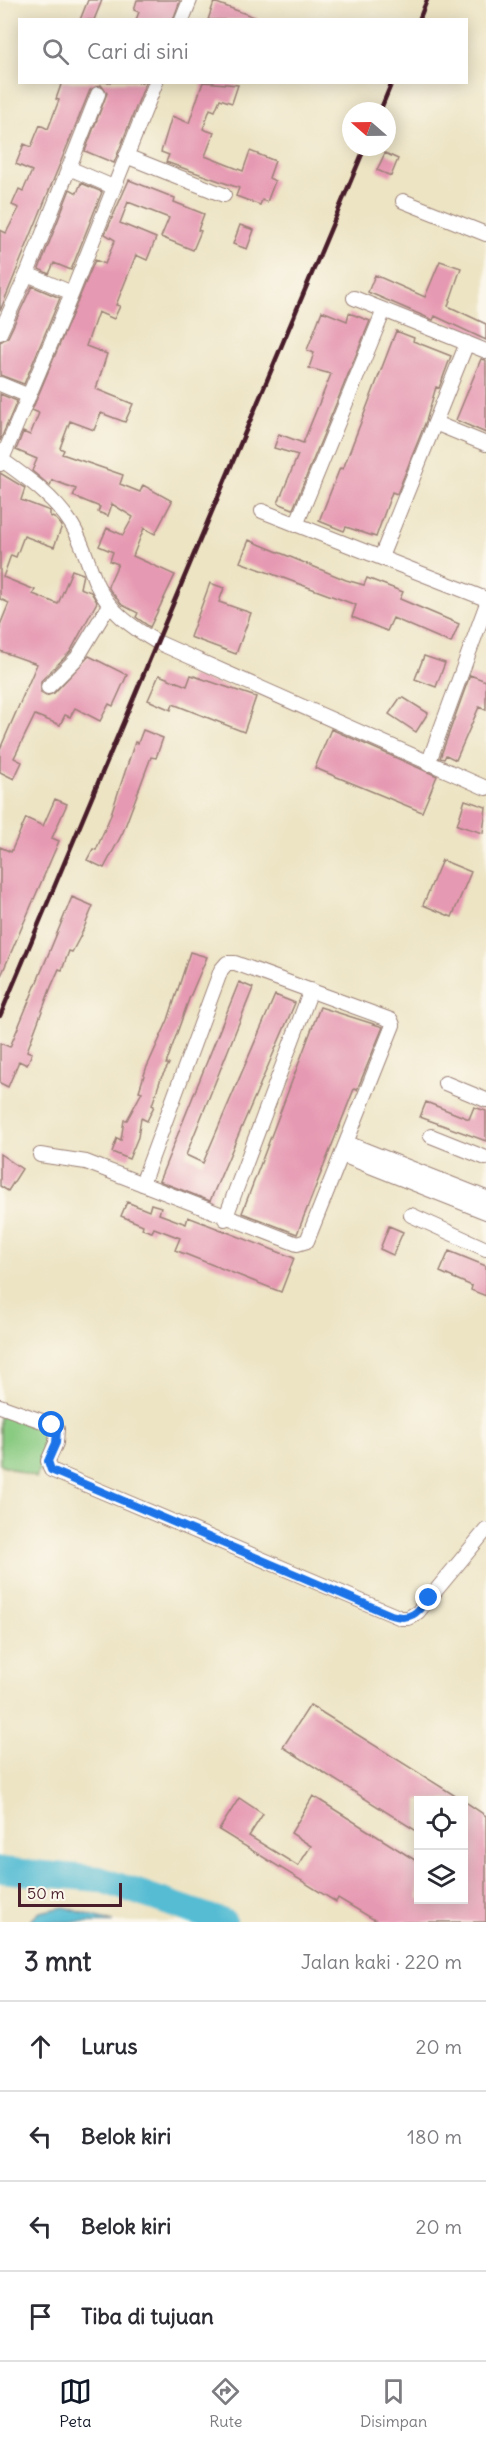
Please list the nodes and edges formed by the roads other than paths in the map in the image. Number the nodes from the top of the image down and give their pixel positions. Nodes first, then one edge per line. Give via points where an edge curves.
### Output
1 (190, 0) edge
2 (183, 18) edge
3 (155, 84) edge
4 (98, 94) dead end
5 (126, 156) junction
6 (69, 168) junction
7 (113, 187) junction
8 (224, 195) dead end
9 (404, 201) dead end
10 (486, 234) edge
11 (27, 274) junction
12 (72, 293) junction
13 (354, 298) dead end
14 (384, 310) junction
15 (0, 333) edge
16 (467, 344) junction
17 (486, 351) edge
18 (0, 384) edge
19 (29, 396) junction
20 (435, 423) junction
21 (486, 444) edge
22 (1, 462) edge
23 (262, 511) dead end
24 (296, 525) junction
25 (381, 557) junction
26 (486, 599) edge
27 (109, 605) junction
28 (486, 606) edge
29 (48, 687) dead end
30 (428, 764) junction
31 (486, 788) edge
32 (311, 990) junction
33 (445, 1083) dead end
34 (486, 1100) edge
35 (431, 1136) dead end
36 (345, 1149) junction
37 (40, 1155) dead end
38 (486, 1158) edge
39 (142, 1184) junction
40 (486, 1198) edge
41 (486, 1212) edge
42 (411, 1215) dead end
43 (225, 1219) junction
44 (486, 1249) edge
45 (0, 1406) edge
46 (486, 1530) edge

1 - 2 street
3 - 5 street
4 - 6 street
5 - 7 street
5 - 8 street
6 - 7 street
6 - 11 street
7 - 12 street
9 - 10 street
11 - 12 street
11 - 15 street
12 - 19 street
13 - 14 street
14 - 16 street
14 - 24 street
16 - 17 street
16 - 20 street
18 - 19 street
19 - 22 street
20 - 21 street
20 - 25 street
22 - 27 street via 47,495 70,521
23 - 24 street
24 - 25 street
25 - 26 street
27 - 29 street via 77,658
27 - 30 street via 157,642
28 - 30 street
30 - 31 street
32 - 36 street via 387,1017 393,1025
32 - 39 street via 227,963 221,970
32 - 43 street
33 - 34 street
35 - 38 street
36 - 40 street
36 - 41 street
36 - 43 street via 307,1241 297,1244
37 - 39 street via 86,1162
39 - 43 street
42 - 44 street
45 - 46 street via 57,1429 48,1461 51,1470 401,1618 418,1612

